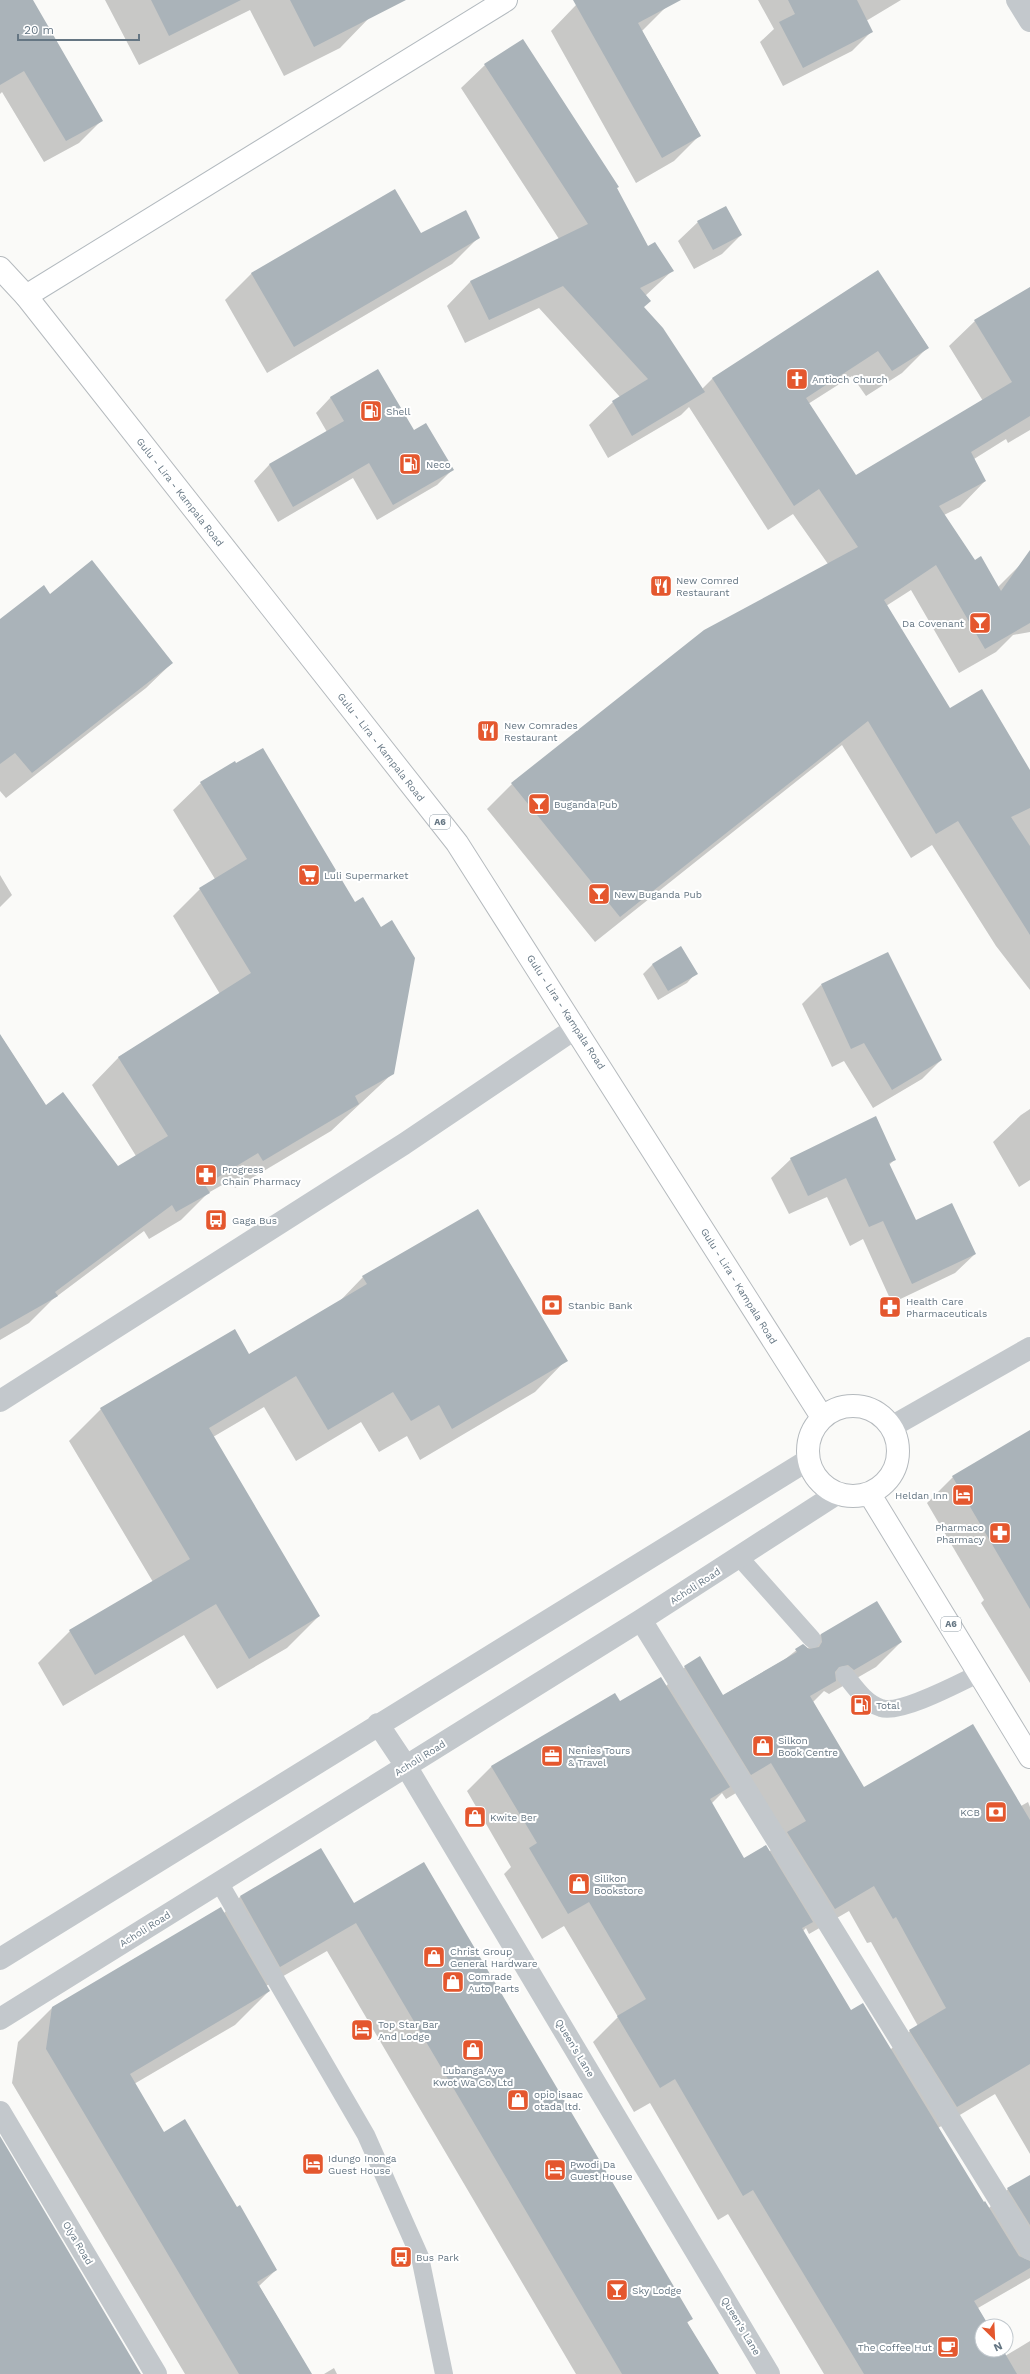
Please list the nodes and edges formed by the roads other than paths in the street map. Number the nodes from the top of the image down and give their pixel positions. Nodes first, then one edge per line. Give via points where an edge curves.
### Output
1 (1017, 0) edge
2 (502, 1) edge
3 (1030, 21) edge
4 (0, 268) edge
5 (26, 296) junction
6 (576, 1028) junction
7 (1030, 1348) edge
8 (0, 1401) edge
9 (822, 1417) junction
10 (891, 1426) junction
11 (808, 1460) junction
12 (838, 1493) junction
13 (869, 1493) junction
14 (739, 1557) junction
15 (641, 1620) junction
16 (812, 1639) dead end
17 (980, 1673) junction
18 (845, 1675) dead end
19 (378, 1724) junction
20 (1030, 1757) edge
21 (406, 1766) junction
22 (219, 1882) junction
23 (0, 1959) edge
24 (0, 2019) edge
25 (0, 2112) edge
26 (1030, 2249) edge
27 (156, 2374) edge
28 (444, 2374) edge
29 (769, 2374) edge

1 - 3 street
2 - 5 main road
4 - 5 main road, Gulu - Lira - Kampala Road / A6
5 - 6 main road, Gulu - Lira - Kampala Road / A6 via 457,843
6 - 8 street via 404,1144
6 - 9 main road, Gulu - Lira - Kampala Road / A6
7 - 10 street
9 - 10 main road via 836,1409 852,1405 867,1408 881,1415
9 - 11 main road via 813,1429 808,1444
10 - 13 main road via 897,1441 897,1457 892,1472 883,1484
11 - 12 main road via 814,1474 824,1486
11 - 19 street
12 - 13 main road via 854,1496
12 - 14 street, Acholi Road
13 - 17 main road, A6
14 - 15 street, Acholi Road
14 - 16 lane
15 - 21 street, Acholi Road
15 - 26 street
17 - 18 lane via 908,1706 882,1709 866,1699
17 - 20 main road, A6
19 - 21 street, Queen's Lane
19 - 23 street
21 - 22 street, Acholi Road
21 - 29 street, Queen's Lane
22 - 24 street, Acholi Road
22 - 28 lane via 366,2135 420,2257
25 - 27 street, Olya Road

